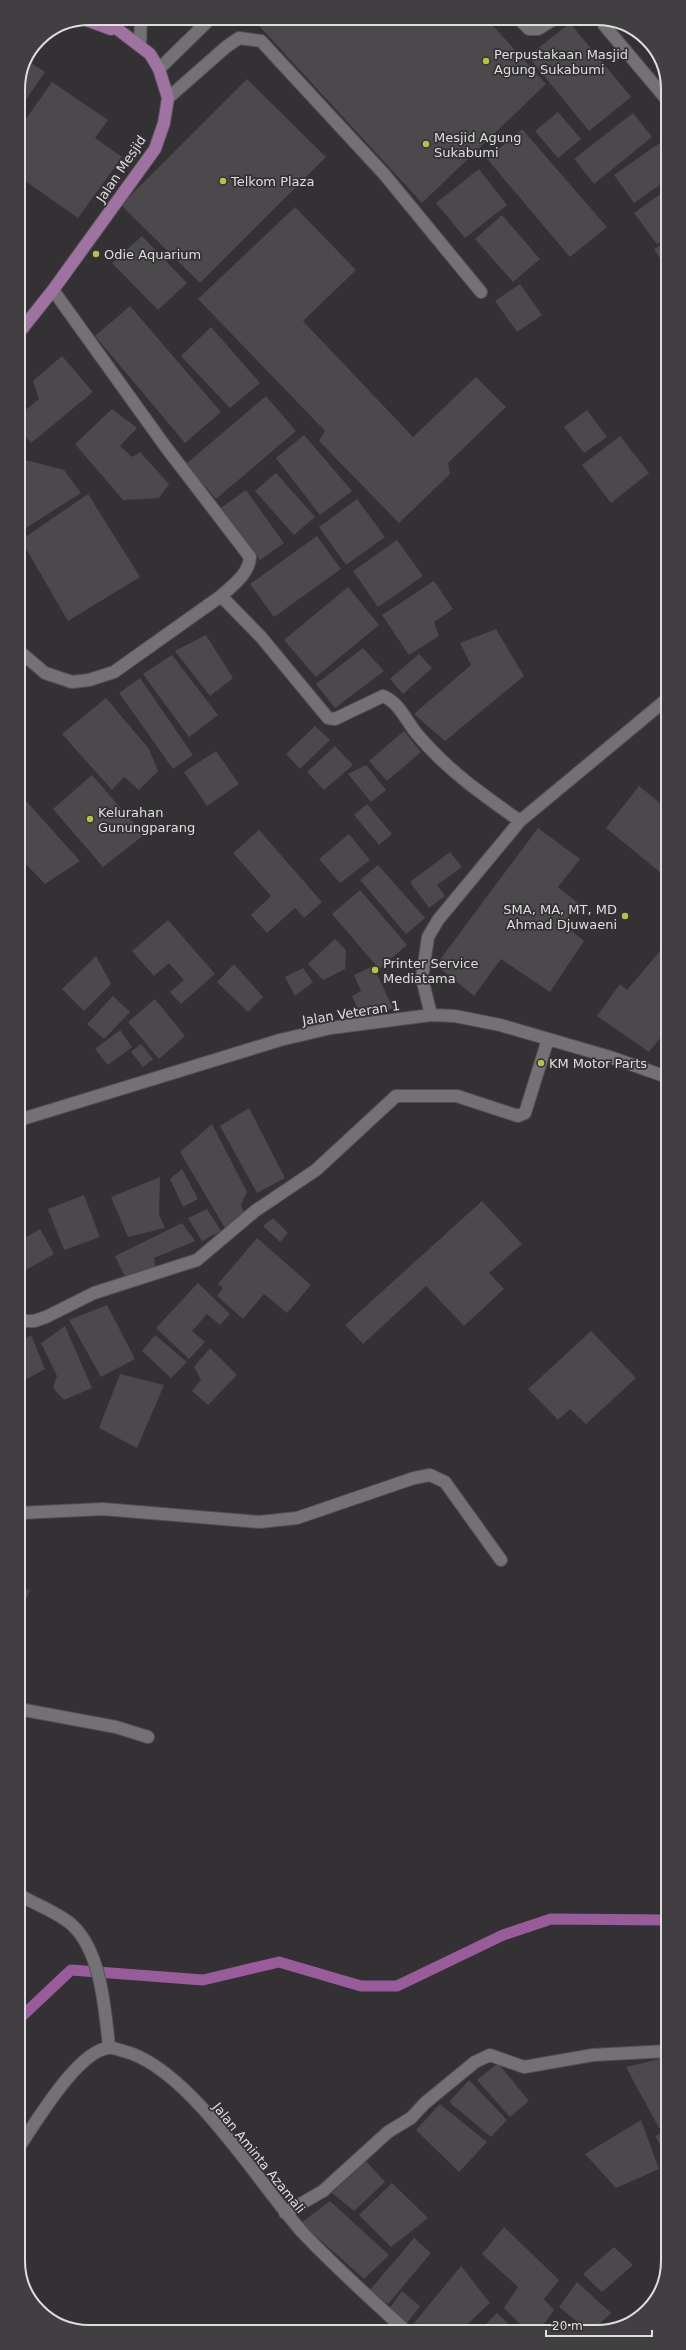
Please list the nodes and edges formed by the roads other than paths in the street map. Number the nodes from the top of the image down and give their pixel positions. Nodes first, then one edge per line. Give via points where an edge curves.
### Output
1 (100, 25) edge
2 (113, 25) edge
3 (141, 25) edge
4 (204, 25) edge
5 (525, 25) edge
6 (546, 25) edge
7 (604, 25) edge
8 (125, 34) junction
9 (140, 46) junction
10 (159, 69) junction
11 (661, 93) edge
12 (168, 98) junction
13 (53, 290) junction
14 (481, 292) dead end
15 (25, 325) edge
16 (221, 596) junction
17 (25, 656) edge
18 (661, 704) edge
19 (520, 822) junction
20 (431, 1015) junction
21 (548, 1039) junction
22 (661, 1075) edge
23 (25, 1118) edge
24 (25, 1321) edge
25 (25, 1513) edge
26 (501, 1560) dead end
27 (25, 1710) edge
28 (148, 1737) dead end
29 (25, 1898) edge
30 (109, 2047) junction
31 (661, 2051) edge
32 (25, 2139) edge
33 (285, 2213) junction
34 (399, 2325) edge

1 - 8 main road
2 - 8 main road, Jalan Mesjid
3 - 9 street
4 - 10 street
5 - 6 street via 529,29 538,30
7 - 11 street
8 - 9 main road, Jalan Mesjid
9 - 10 main road, Jalan Mesjid via 150,54
10 - 12 main road, Jalan Mesjid
12 - 13 main road, Jalan Mesjid via 164,123 155,149
12 - 14 street via 239,38 261,41 384,174
13 - 15 main road, Jalan Mesjid
13 - 16 street via 165,446 250,557 246,572
16 - 17 street via 114,672 88,680 72,682 45,673
16 - 19 street via 261,637 328,718 335,720 383,696 392,700 417,734 457,776
18 - 19 street
19 - 20 street via 438,920 428,937 422,978
20 - 21 street, Jalan Veteran 1 via 455,1016 500,1025
20 - 23 street, Jalan Veteran 1 via 332,1028 280,1040
21 - 22 street, Jalan Veteran 1
21 - 24 street via 525,1113 518,1116 457,1096 396,1096 316,1170 256,1211 196,1260 94,1293 46,1317
25 - 26 street via 103,1509 259,1522 297,1518 414,1478 430,1476 445,1482
27 - 28 street via 116,1727
29 - 30 street via 70,1923 85,1938 104,2000
30 - 32 street via 97,2051 80,2063
30 - 33 street, Jalan Aminta Azamali via 141,2056 181,2086 232,2142
31 - 33 street via 593,2055 524,2067 490,2056 475,2062 425,2103 411,2118 388,2132 322,2191
33 - 34 street, Jalan Aminta Azamali via 335,2268

